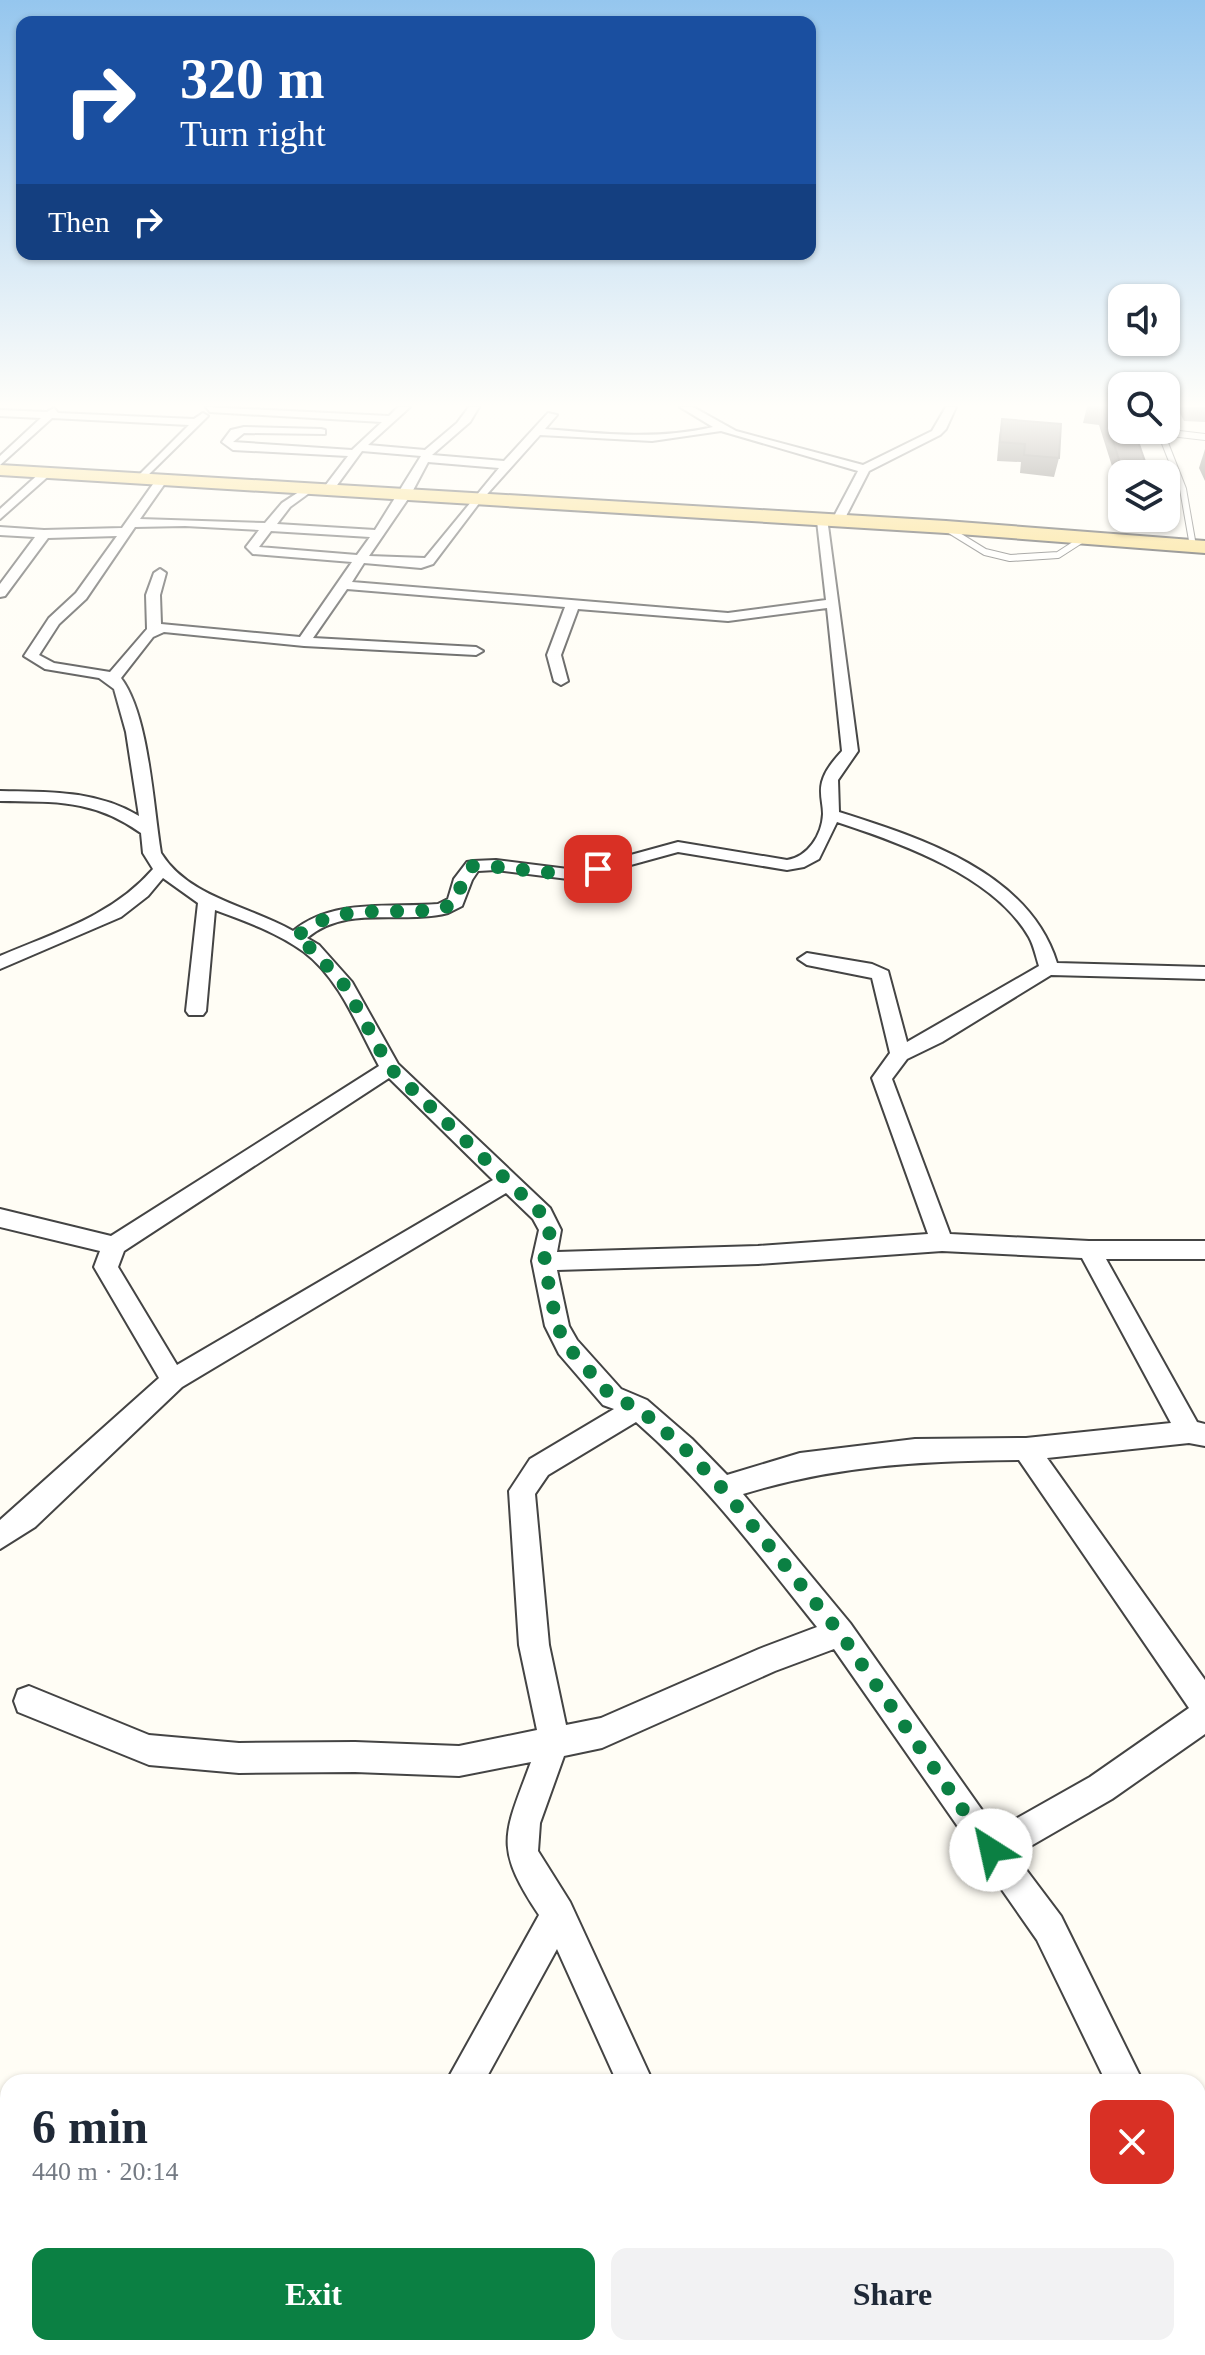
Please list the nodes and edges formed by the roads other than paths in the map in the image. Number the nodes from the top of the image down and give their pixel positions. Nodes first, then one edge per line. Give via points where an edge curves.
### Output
1 (133, 517) edge
2 (276, 517) edge
3 (389, 517) edge
4 (463, 517) edge
5 (761, 517) edge
6 (833, 517) edge
7 (1191, 517) edge
8 (830, 521) junction
9 (268, 527) junction
10 (127, 528) junction
11 (0, 531) edge
12 (44, 534) junction
13 (377, 534) junction
14 (1199, 546) edge
15 (359, 561) junction
16 (160, 573) dead end
17 (342, 585) junction
18 (2, 588) edge
19 (833, 603) junction
20 (573, 604) junction
21 (154, 630) junction
22 (304, 642) junction
23 (476, 651) dead end
24 (113, 678) junction
25 (561, 681) dead end
26 (0, 796) edge
27 (831, 815) junction
28 (148, 830) junction
29 (162, 869) junction
30 (207, 901) junction
31 (295, 939) junction
32 (4, 957) edge
33 (807, 959) dead end
34 (1049, 969) junction
35 (1205, 973) edge
36 (196, 1011) dead end
37 (900, 1054) junction
38 (390, 1068) junction
39 (509, 1181) junction
40 (0, 1218) edge
41 (942, 1242) junction
42 (114, 1246) junction
43 (1089, 1250) junction
44 (1205, 1250) edge
45 (544, 1261) junction
46 (173, 1380) junction
47 (638, 1408) junction
48 (1197, 1434) edge
49 (1026, 1449) junction
50 (722, 1488) junction
51 (0, 1536) edge
52 (840, 1633) junction
53 (29, 1701) dead end
54 (1205, 1706) edge
55 (1205, 1715) edge
56 (554, 1741) junction
57 (991, 1850) junction
58 (558, 1914) junction
59 (468, 2074) edge
60 (631, 2074) edge
61 (1121, 2074) edge

1 - 10 street
2 - 9 street
3 - 13 street
4 - 15 street via 429,561
5 - 8 main road
6 - 8 street
7 - 14 lane
8 - 14 main road
8 - 19 street
9 - 10 street via 162,521
9 - 13 street
9 - 15 street via 252,547 258,553
10 - 12 street
10 - 24 street via 31,656 48,666
11 - 12 street
12 - 18 street
13 - 15 street
15 - 17 street
16 - 21 street via 153,595
17 - 20 street
17 - 22 street
19 - 20 street via 728,617
19 - 27 street via 850,751 830,776 826,794
20 - 25 street via 554,655
21 - 22 street
21 - 24 street
22 - 23 street
24 - 28 street via 126,699 136,740
26 - 28 street via 91,798
27 - 31 street via 812,860 804,864 678,847 576,875 473,866 456,902 442,909 329,917 306,927
27 - 34 street via 936,852 981,878 1027,920 1048,956
28 - 29 street via 152,853
29 - 30 street
29 - 32 street via 115,913
30 - 31 street
30 - 36 street
31 - 38 street via 312,949 345,986
33 - 37 street via 881,975
34 - 35 street
34 - 37 street
37 - 41 street via 882,1078
38 - 39 street
38 - 42 street
39 - 45 street via 542,1214 550,1230
39 - 46 street
40 - 42 street
41 - 43 street
41 - 45 street via 758,1255
42 - 46 street via 106,1267
43 - 44 street
43 - 48 street
45 - 47 street via 557,1326 568,1347 612,1397
46 - 51 street
47 - 50 street
47 - 56 street via 539,1467 522,1491 534,1645
48 - 49 street
49 - 50 street via 915,1450 800,1465
49 - 54 street
50 - 52 street
52 - 56 street via 602,1733
52 - 57 street
53 - 56 street via 149,1750 239,1758 459,1761
55 - 57 street via 1134,1769
56 - 58 street via 524,1823 522,1851
57 - 61 street via 1049,1928
58 - 59 street
58 - 60 street

